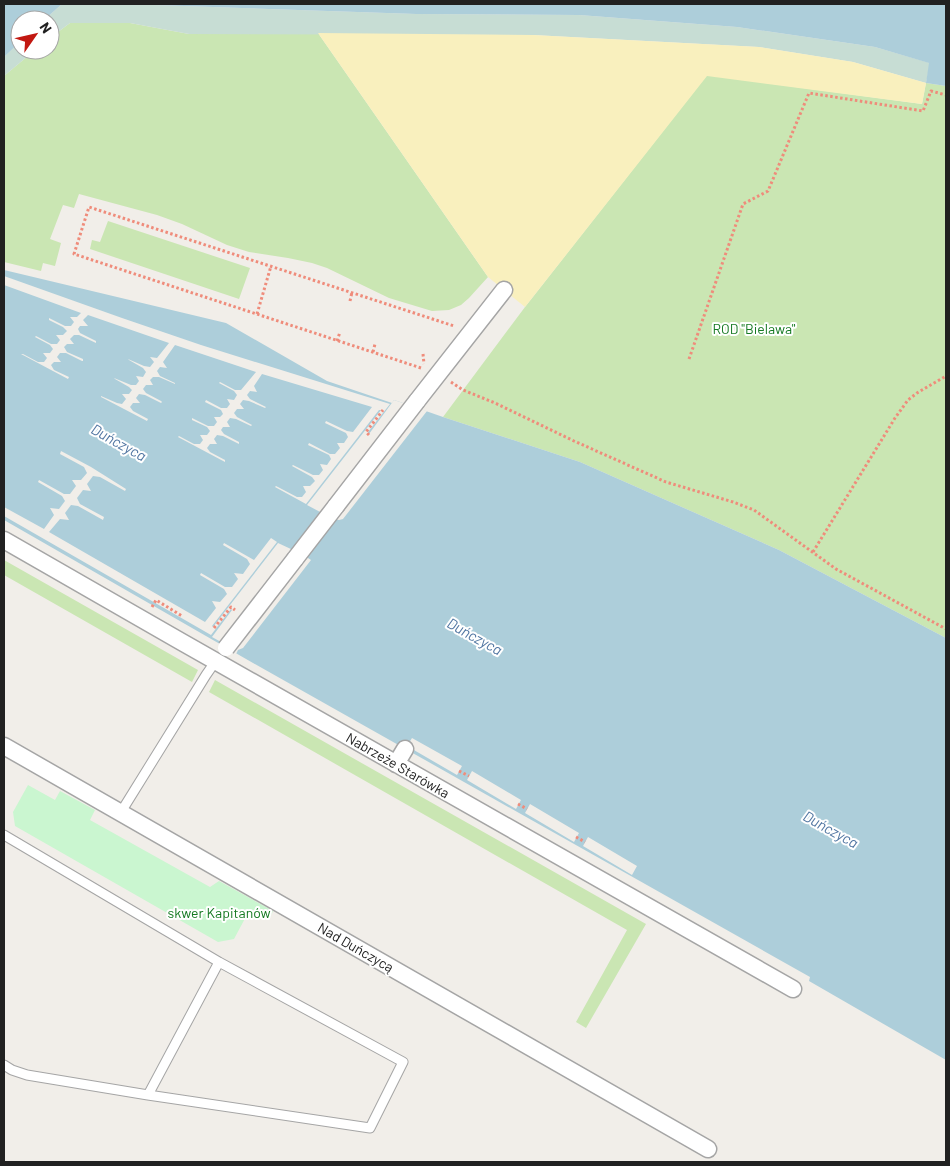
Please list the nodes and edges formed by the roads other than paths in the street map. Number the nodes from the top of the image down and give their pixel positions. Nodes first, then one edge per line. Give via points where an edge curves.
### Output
1 (504, 290) dead end
2 (4, 540) edge
3 (215, 662) junction
4 (4, 746) edge
5 (405, 749) dead end
6 (396, 764) junction
7 (121, 812) junction
8 (4, 835) edge
9 (220, 962) junction
10 (793, 989) dead end
11 (4, 1065) edge
12 (148, 1095) junction
13 (708, 1149) dead end

1 - 3 street, bridge
2 - 3 street, Nabrzeże Starówka
3 - 6 street, Nabrzeże Starówka
3 - 7 lane
4 - 7 street, Nad Duńczycą
5 - 6 street
6 - 10 street, Nabrzeże Starówka
7 - 13 street, Nad Duńczycą
8 - 9 lane
9 - 12 lane
9 - 12 lane via 403,1062 370,1128
11 - 12 lane via 27,1074

